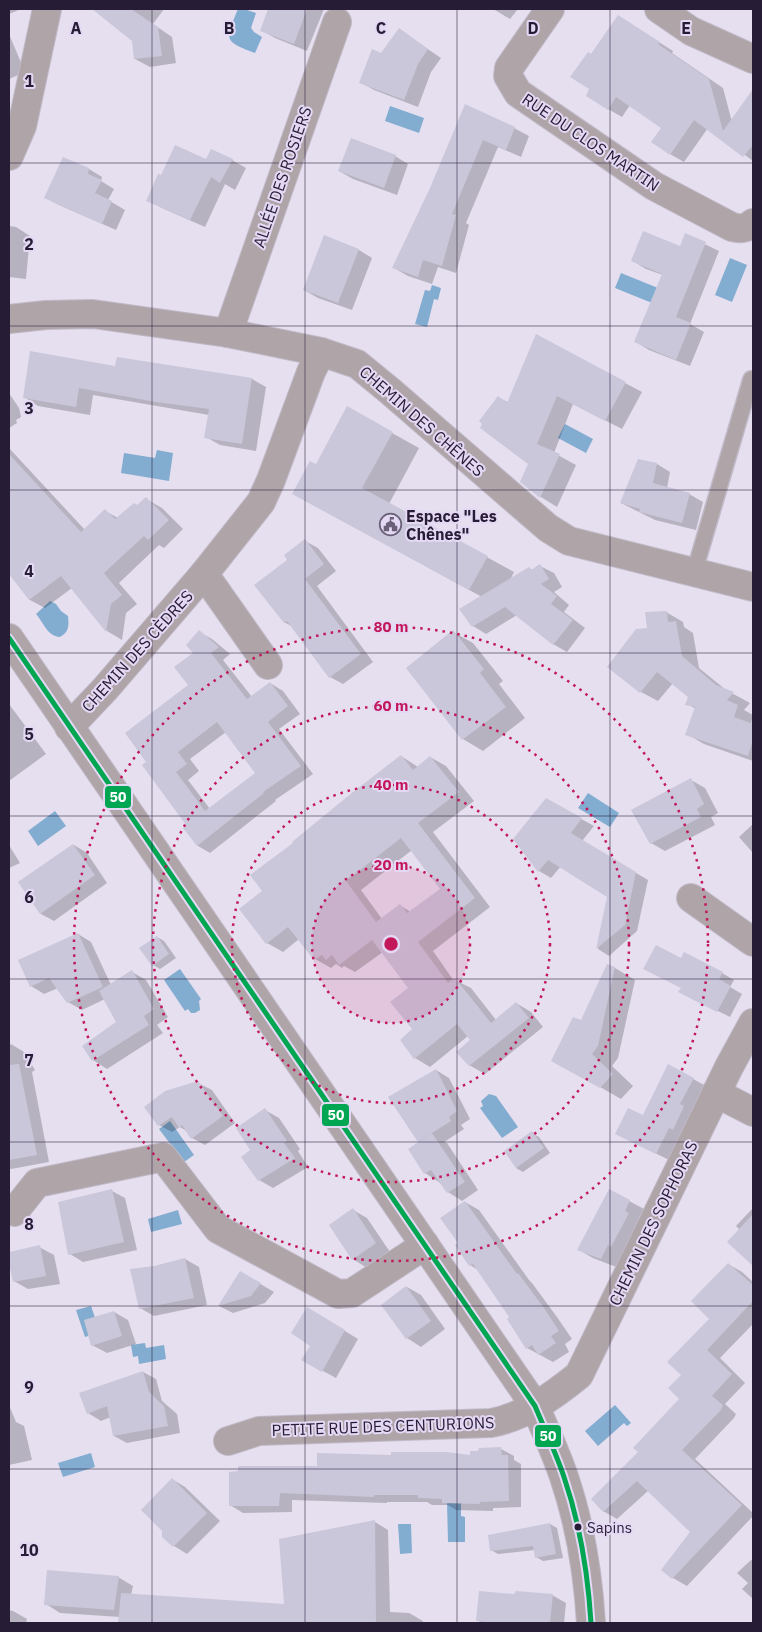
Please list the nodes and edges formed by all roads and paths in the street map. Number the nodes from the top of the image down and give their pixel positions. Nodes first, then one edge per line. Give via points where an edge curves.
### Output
1 (47, 9) edge
2 (550, 9) edge
3 (659, 9) edge
4 (336, 22) dead end
5 (753, 59) edge
6 (9, 156) edge
7 (753, 223) edge
8 (9, 319) edge
9 (228, 333) junction
10 (321, 352) junction
11 (751, 379) dead end
12 (694, 573) junction
13 (204, 574) junction
14 (753, 587) edge
15 (9, 638) edge
16 (268, 664) dead end
17 (69, 727) junction
18 (691, 898) dead end
19 (753, 942) edge
20 (753, 1023) edge
21 (716, 1093) junction
22 (753, 1112) edge
23 (14, 1212) dead end
24 (425, 1245) junction
25 (535, 1406) junction
26 (228, 1441) dead end
27 (591, 1623) edge

1 - 6 street via 22,126
2 - 7 street, RUE DU CLOS MARTIN via 510,68 508,76 518,92 654,186 732,227 747,228
3 - 5 street via 691,31
4 - 9 street, ALLÉE DES ROSIERS
8 - 9 street, CHEMIN DES CHÊNES via 94,314
9 - 10 street, CHEMIN DES CHÊNES
10 - 12 street, CHEMIN DES CHÊNES via 357,364 548,528 570,541
10 - 13 street, CHEMIN DES CÈDRES via 261,502
11 - 12 lane
12 - 14 street, CHEMIN DES CHÊNES
13 - 16 street, CHEMIN DES CÈDRES
13 - 17 street, CHEMIN DES CÈDRES
15 - 17 street
17 - 24 street
18 - 19 street
20 - 21 street, CHEMIN DES SOPHORAS
21 - 22 street
21 - 25 street, CHEMIN DES SOPHORAS via 579,1375
23 - 24 street via 37,1183 163,1157 218,1229 338,1294 352,1293
24 - 25 street
25 - 26 street, PETITE RUE DES CENTURIONS via 508,1420 491,1423 259,1431
25 - 27 street via 574,1511 587,1570

